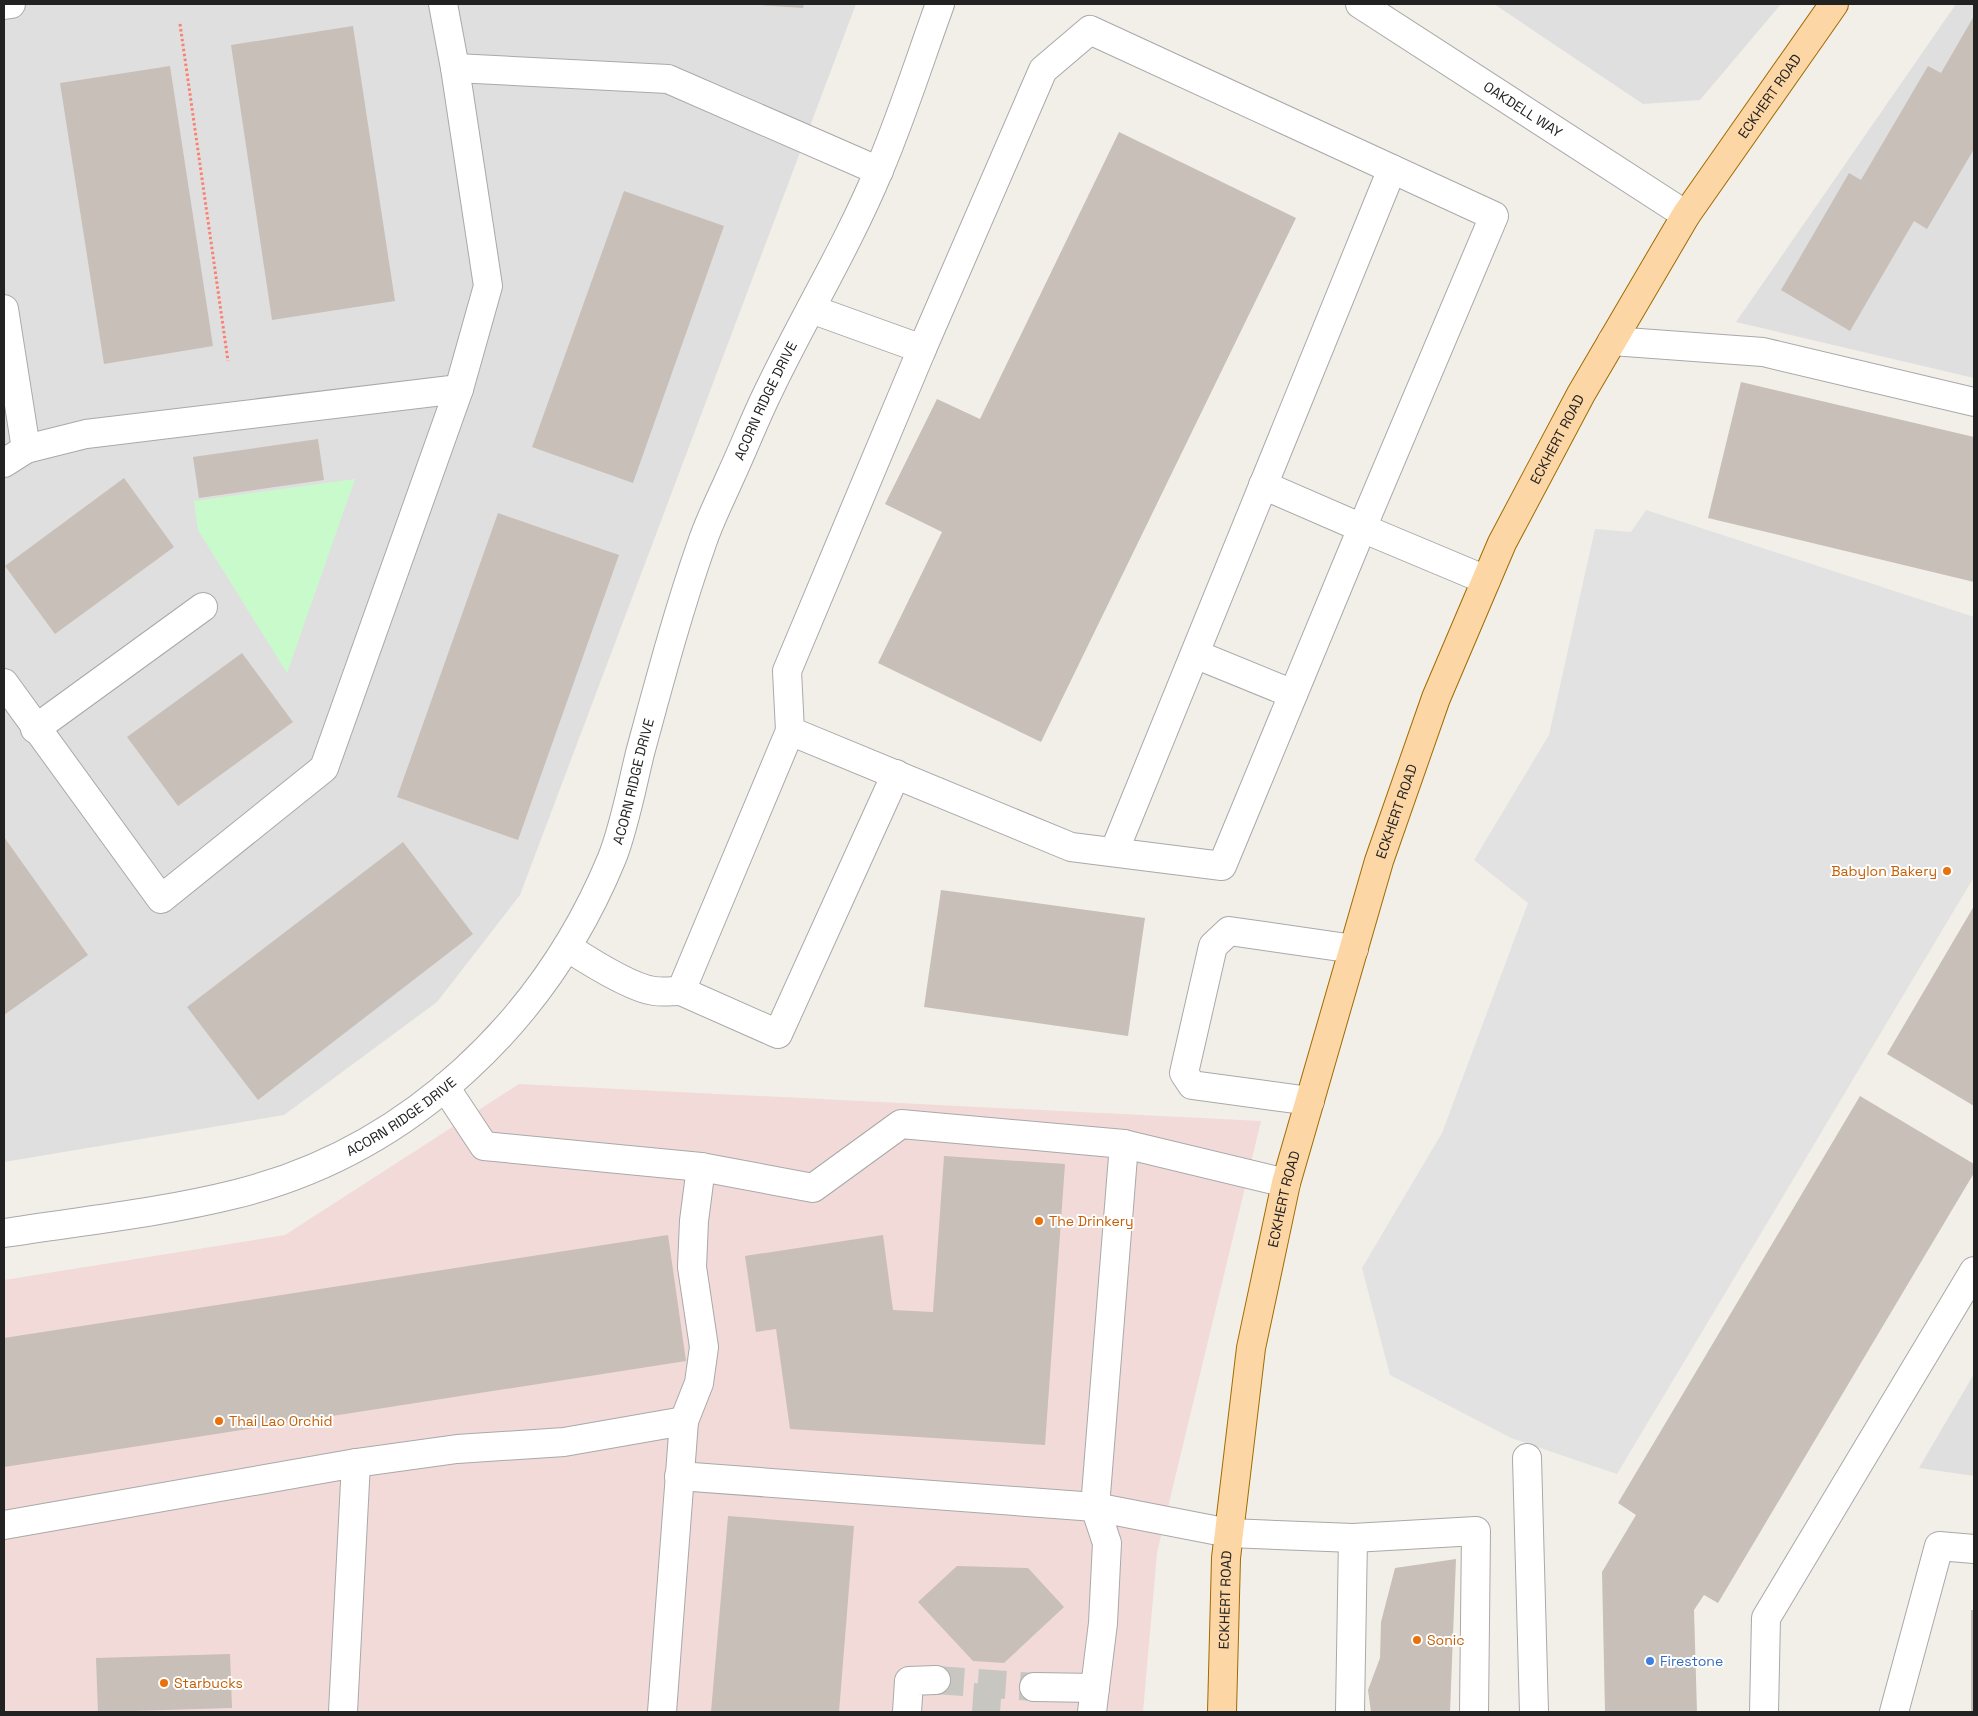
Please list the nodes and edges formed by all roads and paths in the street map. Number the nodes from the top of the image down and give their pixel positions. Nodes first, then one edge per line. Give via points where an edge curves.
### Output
1 (11, 4) edge
2 (443, 4) edge
3 (940, 4) edge
4 (1360, 4) edge
5 (1834, 4) edge
6 (4, 5) edge
7 (180, 24) dead end
8 (455, 68) junction
9 (1392, 169) junction
10 (879, 170) junction
11 (1686, 215) junction
12 (4, 309) edge
13 (811, 309) junction
14 (1612, 341) junction
15 (922, 349) junction
16 (228, 361) dead end
17 (459, 389) junction
18 (1974, 402) edge
19 (15, 456) edge
20 (1263, 484) junction
21 (1362, 528) junction
22 (1486, 580) junction
23 (203, 607) dead end
24 (1195, 654) junction
25 (4, 683) edge
26 (1293, 694) junction
27 (35, 729) junction
28 (790, 731) junction
29 (896, 774) junction
30 (1114, 852) junction
31 (567, 947) junction
32 (1354, 949) junction
33 (681, 990) junction
34 (445, 1087) junction
35 (1310, 1101) junction
36 (1124, 1144) junction
37 (701, 1167) junction
38 (1286, 1183) junction
39 (4, 1233) edge
40 (1974, 1271) edge
41 (684, 1421) junction
42 (1527, 1458) dead end
43 (356, 1463) junction
44 (679, 1476) junction
45 (1095, 1507) junction
46 (4, 1525) edge
47 (1229, 1533) junction
48 (1353, 1538) junction
49 (1974, 1549) edge
50 (936, 1680) tunnel mouth
51 (1034, 1687) tunnel mouth
52 (1093, 1700) edge
53 (343, 1712) edge
54 (662, 1712) edge
55 (907, 1712) edge
56 (1222, 1712) edge
57 (1350, 1712) edge
58 (1474, 1712) edge
59 (1534, 1712) edge
60 (1764, 1712) edge
61 (1894, 1712) edge

1 - 6 street
2 - 8 street
3 - 10 street, ACORN RIDGE DRIVE
4 - 11 street, OAKDELL WAY
5 - 11 main road, ECKHERT ROAD
7 - 16 path
8 - 10 street via 668,79
8 - 17 street via 488,286
9 - 15 street via 1090,30 1043,70
9 - 20 street
9 - 21 street via 1494,216
10 - 13 street, ACORN RIDGE DRIVE
11 - 14 main road, ECKHERT ROAD
12 - 19 street
13 - 15 street
13 - 31 street, ACORN RIDGE DRIVE via 769,390 703,540 654,703 614,854
14 - 18 street via 1763,352
14 - 22 main road, ECKHERT ROAD via 1502,543
15 - 28 street via 787,672
17 - 19 street via 86,434
17 - 27 street via 324,768 161,899
20 - 21 street
20 - 24 street
21 - 22 street
21 - 26 street
22 - 32 main road, ECKHERT ROAD via 1433,707 1379,861
23 - 27 street
24 - 26 street
24 - 30 street
25 - 27 street
26 - 30 street via 1222,866
28 - 29 street
28 - 33 street
29 - 30 street via 1071,847
29 - 33 street via 778,1034
31 - 33 street via 593,964 652,991
31 - 34 street, ACORN RIDGE DRIVE via 527,1005 488,1048
32 - 35 main road, ECKHERT ROAD
32 - 35 street via 1229,930 1213,946 1184,1073 1192,1085
34 - 37 street via 484,1146
34 - 39 street, ACORN RIDGE DRIVE via 399,1122 348,1151 286,1178 183,1206
35 - 38 main road, ECKHERT ROAD
36 - 37 street via 901,1124 813,1188
36 - 38 street
36 - 45 street
37 - 41 street via 692,1267 704,1346 699,1383
38 - 47 main road, ECKHERT ROAD via 1251,1348
40 - 60 street via 1766,1618
41 - 43 street via 564,1442 457,1449
41 - 44 street
42 - 59 street
43 - 46 street
43 - 53 street
44 - 45 street
44 - 54 street
45 - 47 street
45 - 52 street via 1107,1543 1103,1623
47 - 48 street
47 - 56 main road, ECKHERT ROAD
48 - 57 street
48 - 58 street via 1476,1531
49 - 61 street via 1939,1546
50 - 55 street via 909,1681
51 - 52 street

